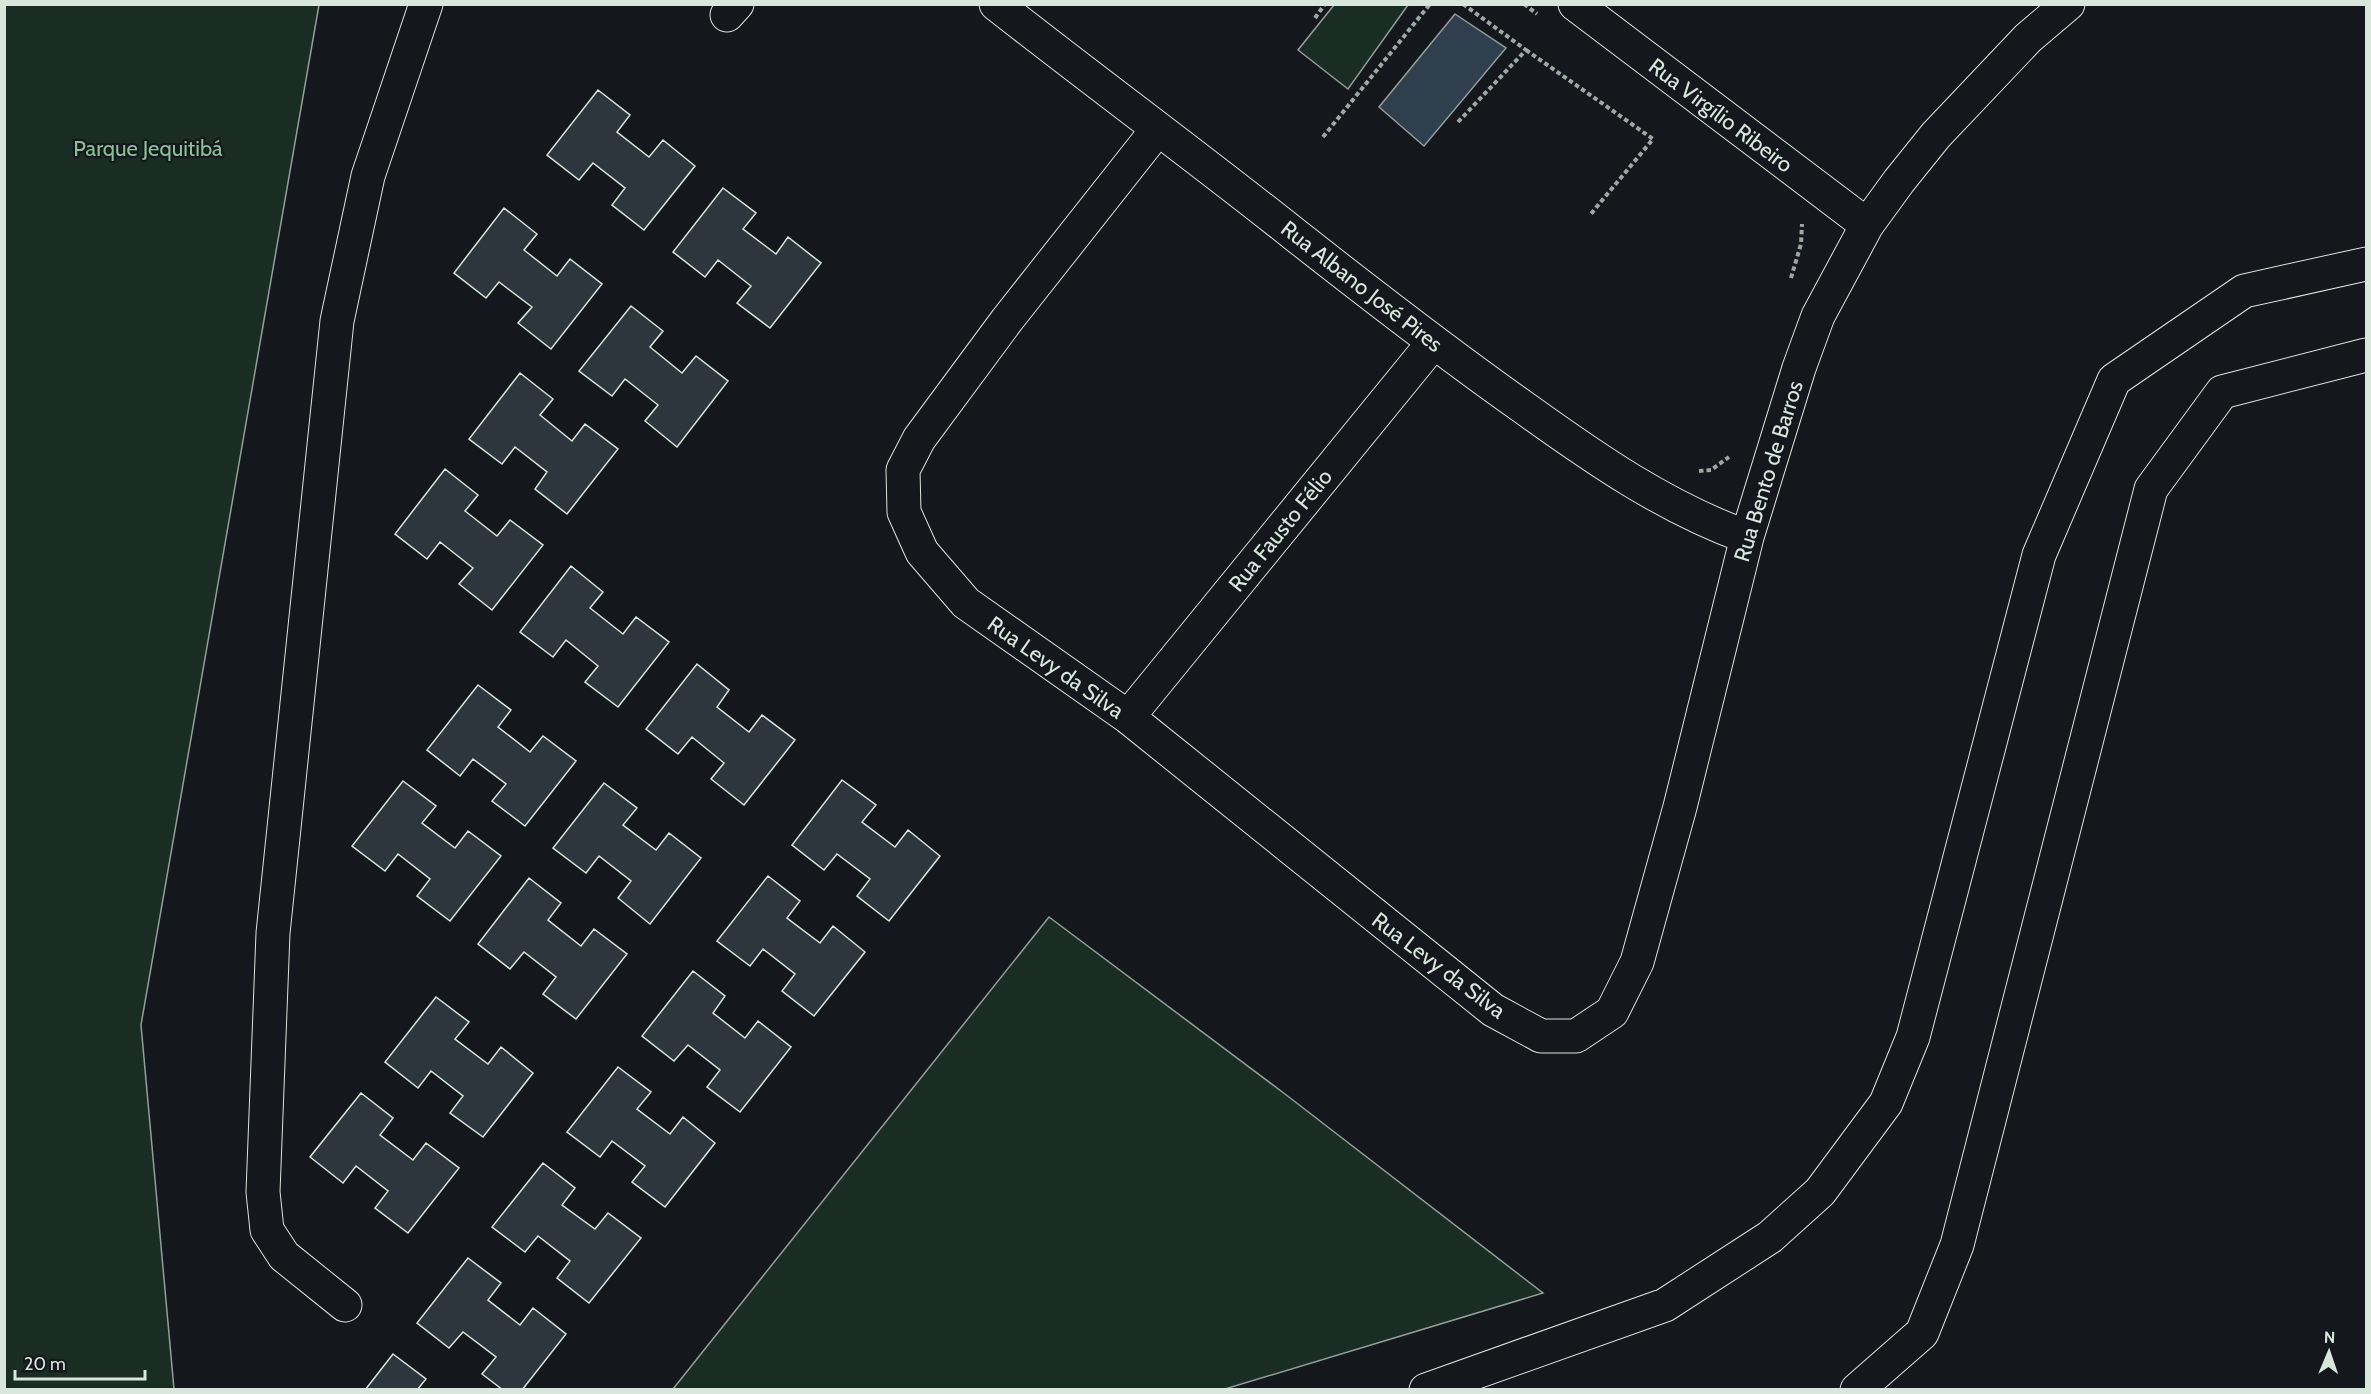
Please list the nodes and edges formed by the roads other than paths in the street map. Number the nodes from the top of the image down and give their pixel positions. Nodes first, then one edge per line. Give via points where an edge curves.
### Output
1 (426, 4) edge
2 (996, 4) edge
3 (1575, 4) edge
4 (2068, 4) edge
5 (1157, 130) junction
6 (1867, 225) junction
7 (2367, 264) edge
8 (1433, 343) junction
9 (2367, 355) edge
10 (1747, 537) junction
11 (1128, 717) junction
12 (1612, 1012) joint
13 (345, 1305) dead end
14 (1426, 1389) edge
15 (1857, 1389) edge

1 - 13 street via 368,176 338,321 273,933 263,1192 267,1230 284,1256
2 - 5 street, Rua Albano José Pires
3 - 6 street, Rua Virgílio Ribeiro
4 - 6 street, Rua Bento de Barros via 2028,38 1936,135
5 - 8 street, Rua Albano José Pires via 1222,176
5 - 11 street, Rua Levy da Silva via 1007,320 919,439 903,470 904,512 922,552 966,603
6 - 10 street, Rua Bento de Barros via 1818,316 1798,368
7 - 14 street via 2244,291 2114,380 2039,555 1913,1037 1886,1103 1820,1192 1770,1237 1665,1305
8 - 10 street, Rua Albano José Pires via 1607,466 1707,522
8 - 11 street, Rua Fausto Félio
9 - 15 street via 2222,392 2151,489 1957,1245 1922,1333
10 - 12 street, Rua Bento de Barros via 1637,962
11 - 12 street, Rua Levy da Silva via 1493,1010 1541,1036 1576,1036

